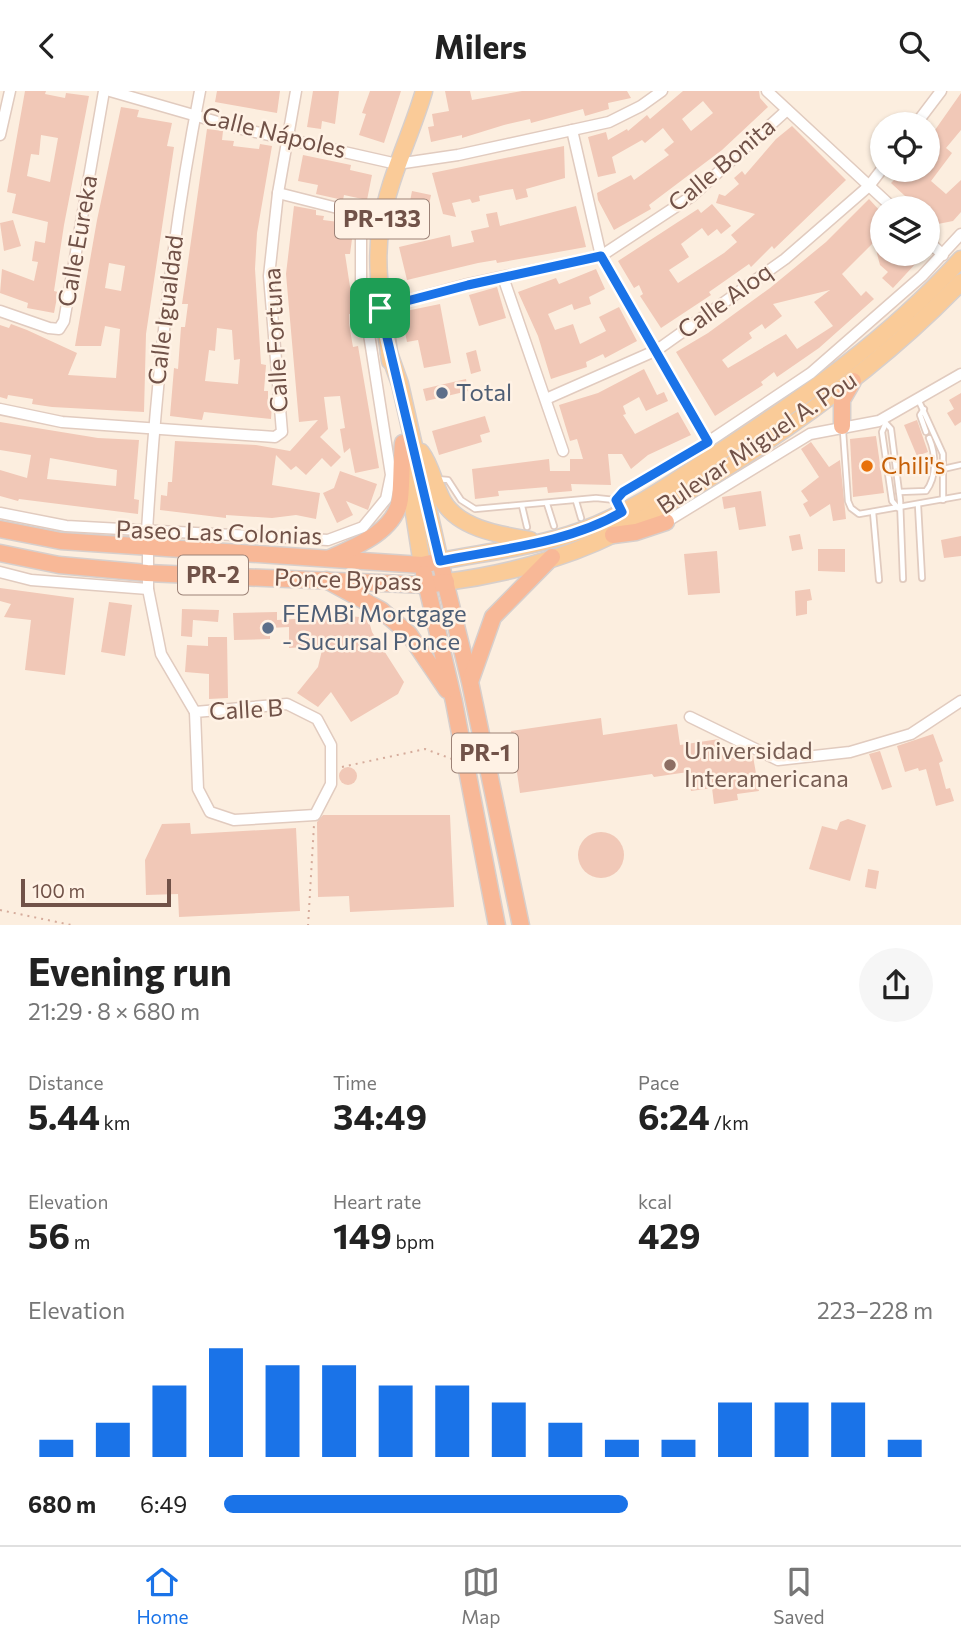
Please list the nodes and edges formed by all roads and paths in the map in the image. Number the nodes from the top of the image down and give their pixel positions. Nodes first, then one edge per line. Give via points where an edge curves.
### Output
1 (10, 91) edge
2 (104, 91) edge
3 (110, 91) edge
4 (200, 91) edge
5 (296, 91) edge
6 (424, 91) edge
7 (662, 91) edge
8 (767, 91) edge
9 (942, 91) edge
10 (787, 110) junction
11 (925, 112) edge
12 (196, 113) junction
13 (572, 130) junction
14 (0, 135) edge
15 (288, 138) junction
16 (397, 164) junction
17 (872, 182) edge
18 (869, 186) junction
19 (278, 193) junction
20 (880, 196) edge
21 (961, 234) edge
22 (940, 252) edge
23 (943, 255) junction
24 (601, 256) junction
25 (961, 259) edge
26 (503, 277) junction
27 (957, 281) edge
28 (380, 308) junction
29 (0, 311) edge
30 (657, 350) junction
31 (961, 374) edge
32 (853, 381) junction
33 (545, 399) junction
34 (918, 399) junction
35 (0, 409) edge
36 (924, 409) junction
37 (884, 422) junction
38 (842, 426) junction
39 (153, 428) junction
40 (926, 432) dead end
41 (929, 438) dead end
42 (408, 442) junction
43 (708, 442) junction
44 (563, 451) dead end
45 (961, 465) edge
46 (943, 469) junction
47 (435, 479) junction
48 (899, 492) junction
49 (961, 496) edge
50 (943, 500) junction
51 (576, 501) junction
52 (547, 505) junction
53 (918, 505) junction
54 (522, 506) junction
55 (619, 506) junction
56 (898, 508) junction
57 (873, 512) junction
58 (0, 513) edge
59 (581, 519) dead end
60 (666, 522) joint
61 (554, 526) dead end
62 (527, 527) dead end
63 (0, 529) edge
64 (612, 535) junction
65 (148, 539) junction
66 (540, 541) junction
67 (0, 553) edge
68 (552, 557) junction
69 (328, 559) junction
70 (440, 561) junction
71 (422, 565) junction
72 (0, 572) edge
73 (922, 578) dead end
74 (324, 579) junction
75 (903, 579) dead end
76 (879, 580) dead end
77 (148, 581) junction
78 (446, 582) junction
79 (426, 585) junction
80 (470, 682) junction
81 (961, 701) edge
82 (453, 702) junction
83 (195, 712) junction
84 (690, 717) dead end
85 (466, 765) junction
86 (331, 770) junction
87 (314, 815) junction
88 (0, 910) edge
89 (71, 925) edge
90 (308, 925) edge
91 (497, 925) edge
92 (521, 925) edge

1 - 14 street
2 - 29 street, Calle Eureka via 64,321 59,329 49,328
3 - 12 street, Calle Nápoles
4 - 12 street, Calle Igualdad
5 - 15 street, Calle Fortuna
6 - 16 main road, PR-133
7 - 13 street via 608,122
8 - 10 street
9 - 11 street
10 - 18 street
10 - 24 street, Calle Bonita via 692,196
12 - 15 street, Calle Nápoles
12 - 39 street, Calle Igualdad via 170,261
13 - 16 street
13 - 24 street
15 - 16 street, Calle Nápoles
15 - 19 street, Calle Fortuna
16 - 28 main road, PR-133 via 380,227
17 - 18 street, Calle Aloq
18 - 20 street
18 - 30 street, Calle Aloq via 785,259
19 - 39 street, Calle Fortuna via 269,276 282,432 275,437
19 - 65 street, Paseo Las Colonias via 361,214 361,283 391,466 386,499 363,527 328,540
21 - 23 street
22 - 23 street
23 - 43 street via 811,373
24 - 26 street, Calle Bonita
24 - 30 street
25 - 27 main road, Bulevar Miguel A. Pou
26 - 28 street, Calle Bonita
26 - 33 street
27 - 32 main road, Bulevar Miguel A. Pou
27 - 55 main road, Bulevar Miguel A. Pou via 830,379
28 - 42 main road, PR-133
30 - 33 street, Calle Aloq
30 - 43 street
31 - 34 street
32 - 38 highway via 842,400
32 - 64 main road, Bulevar Miguel A. Pou via 793,425
33 - 44 street
34 - 36 lane
34 - 37 street
35 - 39 street, Calle Fortuna via 62,422
36 - 40 lane via 920,415
36 - 46 lane via 943,453
37 - 38 street
37 - 48 lane via 891,429
37 - 56 lane via 892,501
38 - 57 lane via 850,508
38 - 60 street via 810,434
39 - 65 street, Calle Igualdad
41 - 48 lane via 934,450 932,483 926,491
42 - 47 main road
42 - 69 highway via 399,503 389,521 358,545
42 - 70 main road, PR-133
42 - 71 main road, PR-133
43 - 55 street via 623,492
45 - 46 lane
46 - 50 lane
47 - 54 lane via 448,479 461,500 475,509
47 - 66 main road via 444,502 460,517 492,533
48 - 56 lane
49 - 50 lane
50 - 53 lane
51 - 52 lane
51 - 55 lane via 596,498
51 - 59 lane
52 - 54 lane
52 - 61 lane
53 - 56 lane
53 - 73 lane
54 - 62 lane
55 - 66 main road, Bulevar Miguel A. Pou via 578,532
56 - 57 lane
56 - 75 lane
57 - 76 lane
58 - 65 street, Paseo Las Colonias
60 - 64 highway
63 - 65 highway, Ponce Bypass / PR-2 via 61,541
64 - 68 main road, Bulevar Miguel A. Pou
65 - 69 highway, Ponce Bypass / PR-2
65 - 77 street, Calle B
66 - 70 main road, Bulevar Miguel A. Pou
67 - 77 highway, Ponce Bypass / PR-2
68 - 78 main road, Bulevar Miguel A. Pou
68 - 80 highway via 493,617
69 - 71 highway, Ponce Bypass / PR-2
70 - 71 highway, Ponce Bypass
70 - 78 highway, PR-1
71 - 79 highway, PR-1
72 - 77 street via 32,579
74 - 77 highway, Ponce Bypass / PR-2
74 - 79 highway, Ponce Bypass / PR-2
74 - 82 highway via 381,610 409,634
77 - 83 street, Calle B via 161,654
78 - 79 highway, Ponce Bypass
78 - 80 highway, PR-1
79 - 82 highway, PR-1
80 - 92 highway, PR-1
81 - 84 street via 911,734 850,753 778,760
82 - 85 highway, PR-1
83 - 86 street, Calle B via 287,704 317,719 331,745
83 - 87 street, Calle B via 198,789 210,812 234,820
85 - 86 path via 425,749
85 - 91 highway, PR-1
86 - 87 street, Calle B via 331,784
87 - 90 path
88 - 89 path

